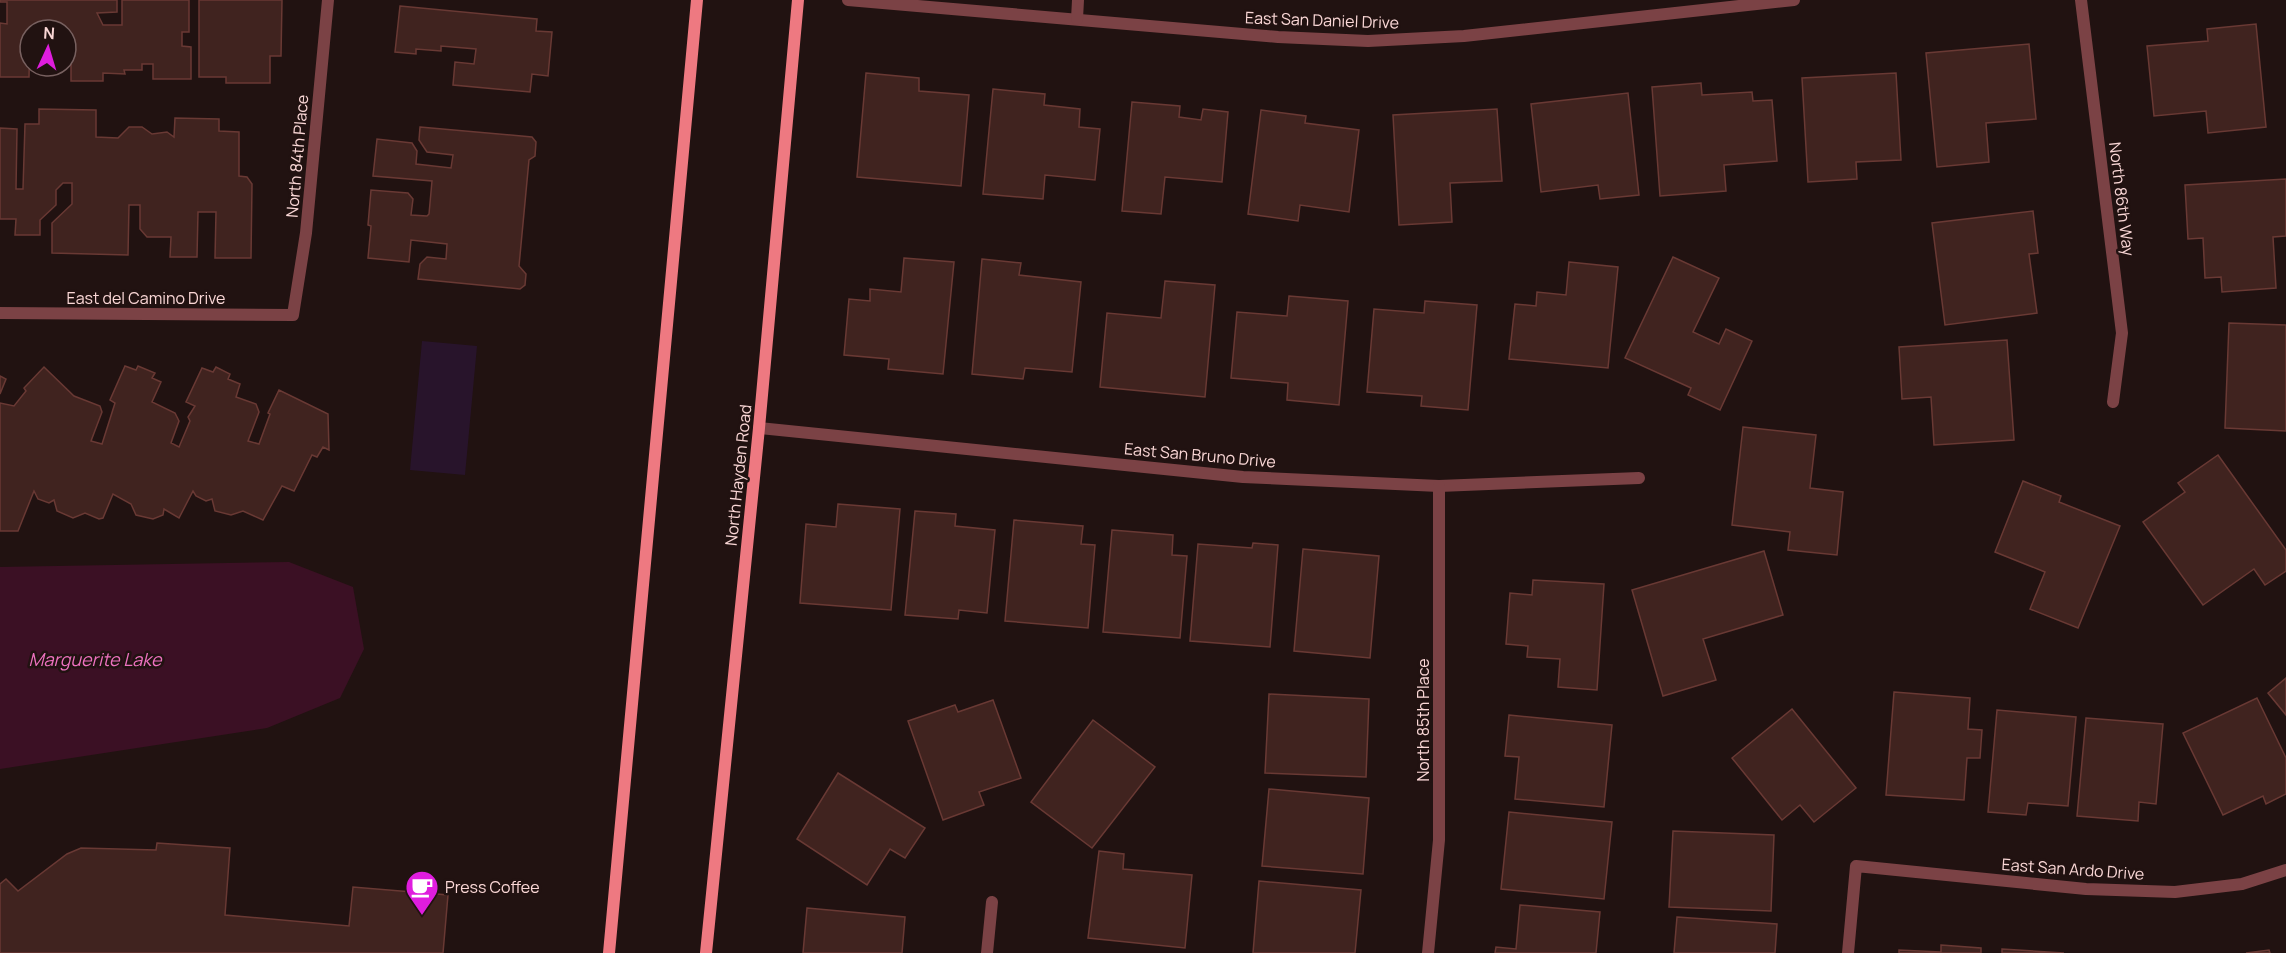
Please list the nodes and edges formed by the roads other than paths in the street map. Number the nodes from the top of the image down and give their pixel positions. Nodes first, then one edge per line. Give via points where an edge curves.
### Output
1 (328, 0) edge
2 (697, 0) edge
3 (798, 0) edge
4 (848, 0) edge
5 (1078, 0) edge
6 (1794, 0) edge
7 (2081, 0) edge
8 (1077, 19) junction
9 (0, 313) edge
10 (293, 315) joint
11 (2113, 402) dead end
12 (759, 428) junction
13 (1640, 478) dead end
14 (1439, 486) junction
15 (2286, 870) edge
16 (992, 902) dead end
17 (609, 953) edge
18 (706, 953) edge
19 (987, 953) edge
20 (1428, 953) edge
21 (1848, 953) edge

1 - 10 street, North 84th Place via 306,233
2 - 17 main road
3 - 12 main road, North Hayden Road
4 - 8 street, East San Daniel Drive
5 - 8 street
6 - 8 street, East San Daniel Drive via 1464,36 1368,41
7 - 11 street, North 86th Way via 2122,333
9 - 10 street, East del Camino Drive
12 - 14 street, East San Bruno Drive via 1243,477
12 - 18 main road, North Hayden Road
13 - 14 street, East San Bruno Drive
14 - 20 street, North 85th Place via 1439,840
15 - 21 street, East San Ardo Drive via 2242,884 2175,892 2086,889 1856,866
16 - 19 street

